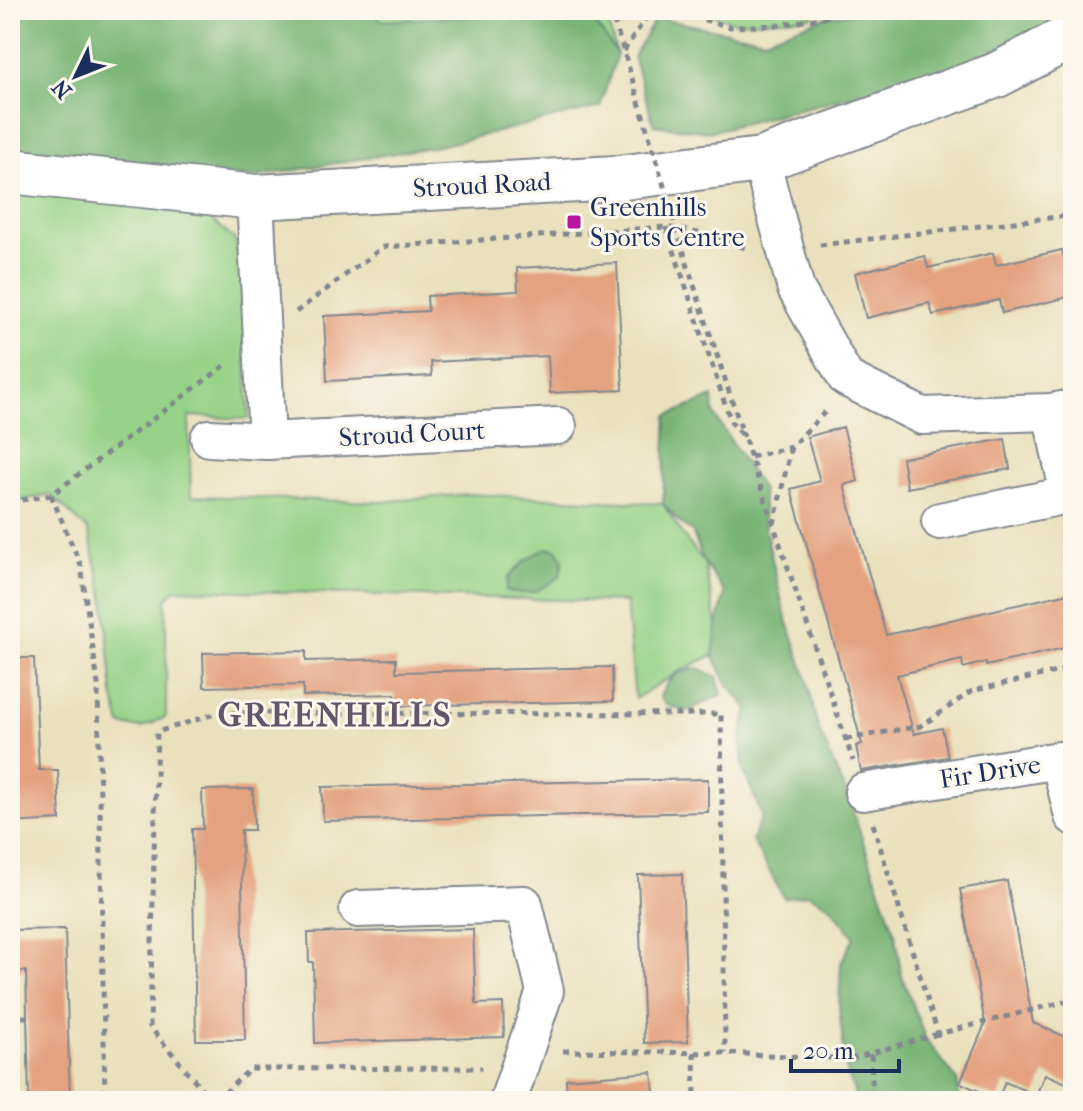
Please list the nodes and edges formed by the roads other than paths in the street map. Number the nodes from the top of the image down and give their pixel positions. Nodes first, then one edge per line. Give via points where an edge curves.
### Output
1 (1073, 35) edge
2 (761, 160) junction
3 (10, 171) edge
4 (255, 197) junction
5 (1062, 410) edge
6 (558, 426) dead end
7 (209, 438) dead end
8 (267, 441) junction
9 (1071, 495) edge
10 (940, 521) dead end
11 (863, 792) dead end
12 (1073, 816) edge
13 (358, 909) dead end
14 (517, 1073) edge

1 - 2 street, Stroud Road via 997,75
2 - 4 street, Stroud Road via 617,178
2 - 5 street via 796,289 846,378 922,416
3 - 4 street, Stroud Road
4 - 8 street
5 - 9 street
6 - 8 street, Stroud Court
7 - 8 street, Stroud Court
9 - 10 street
11 - 12 street, Fir Drive via 1059,760
13 - 14 street via 524,904 545,991

